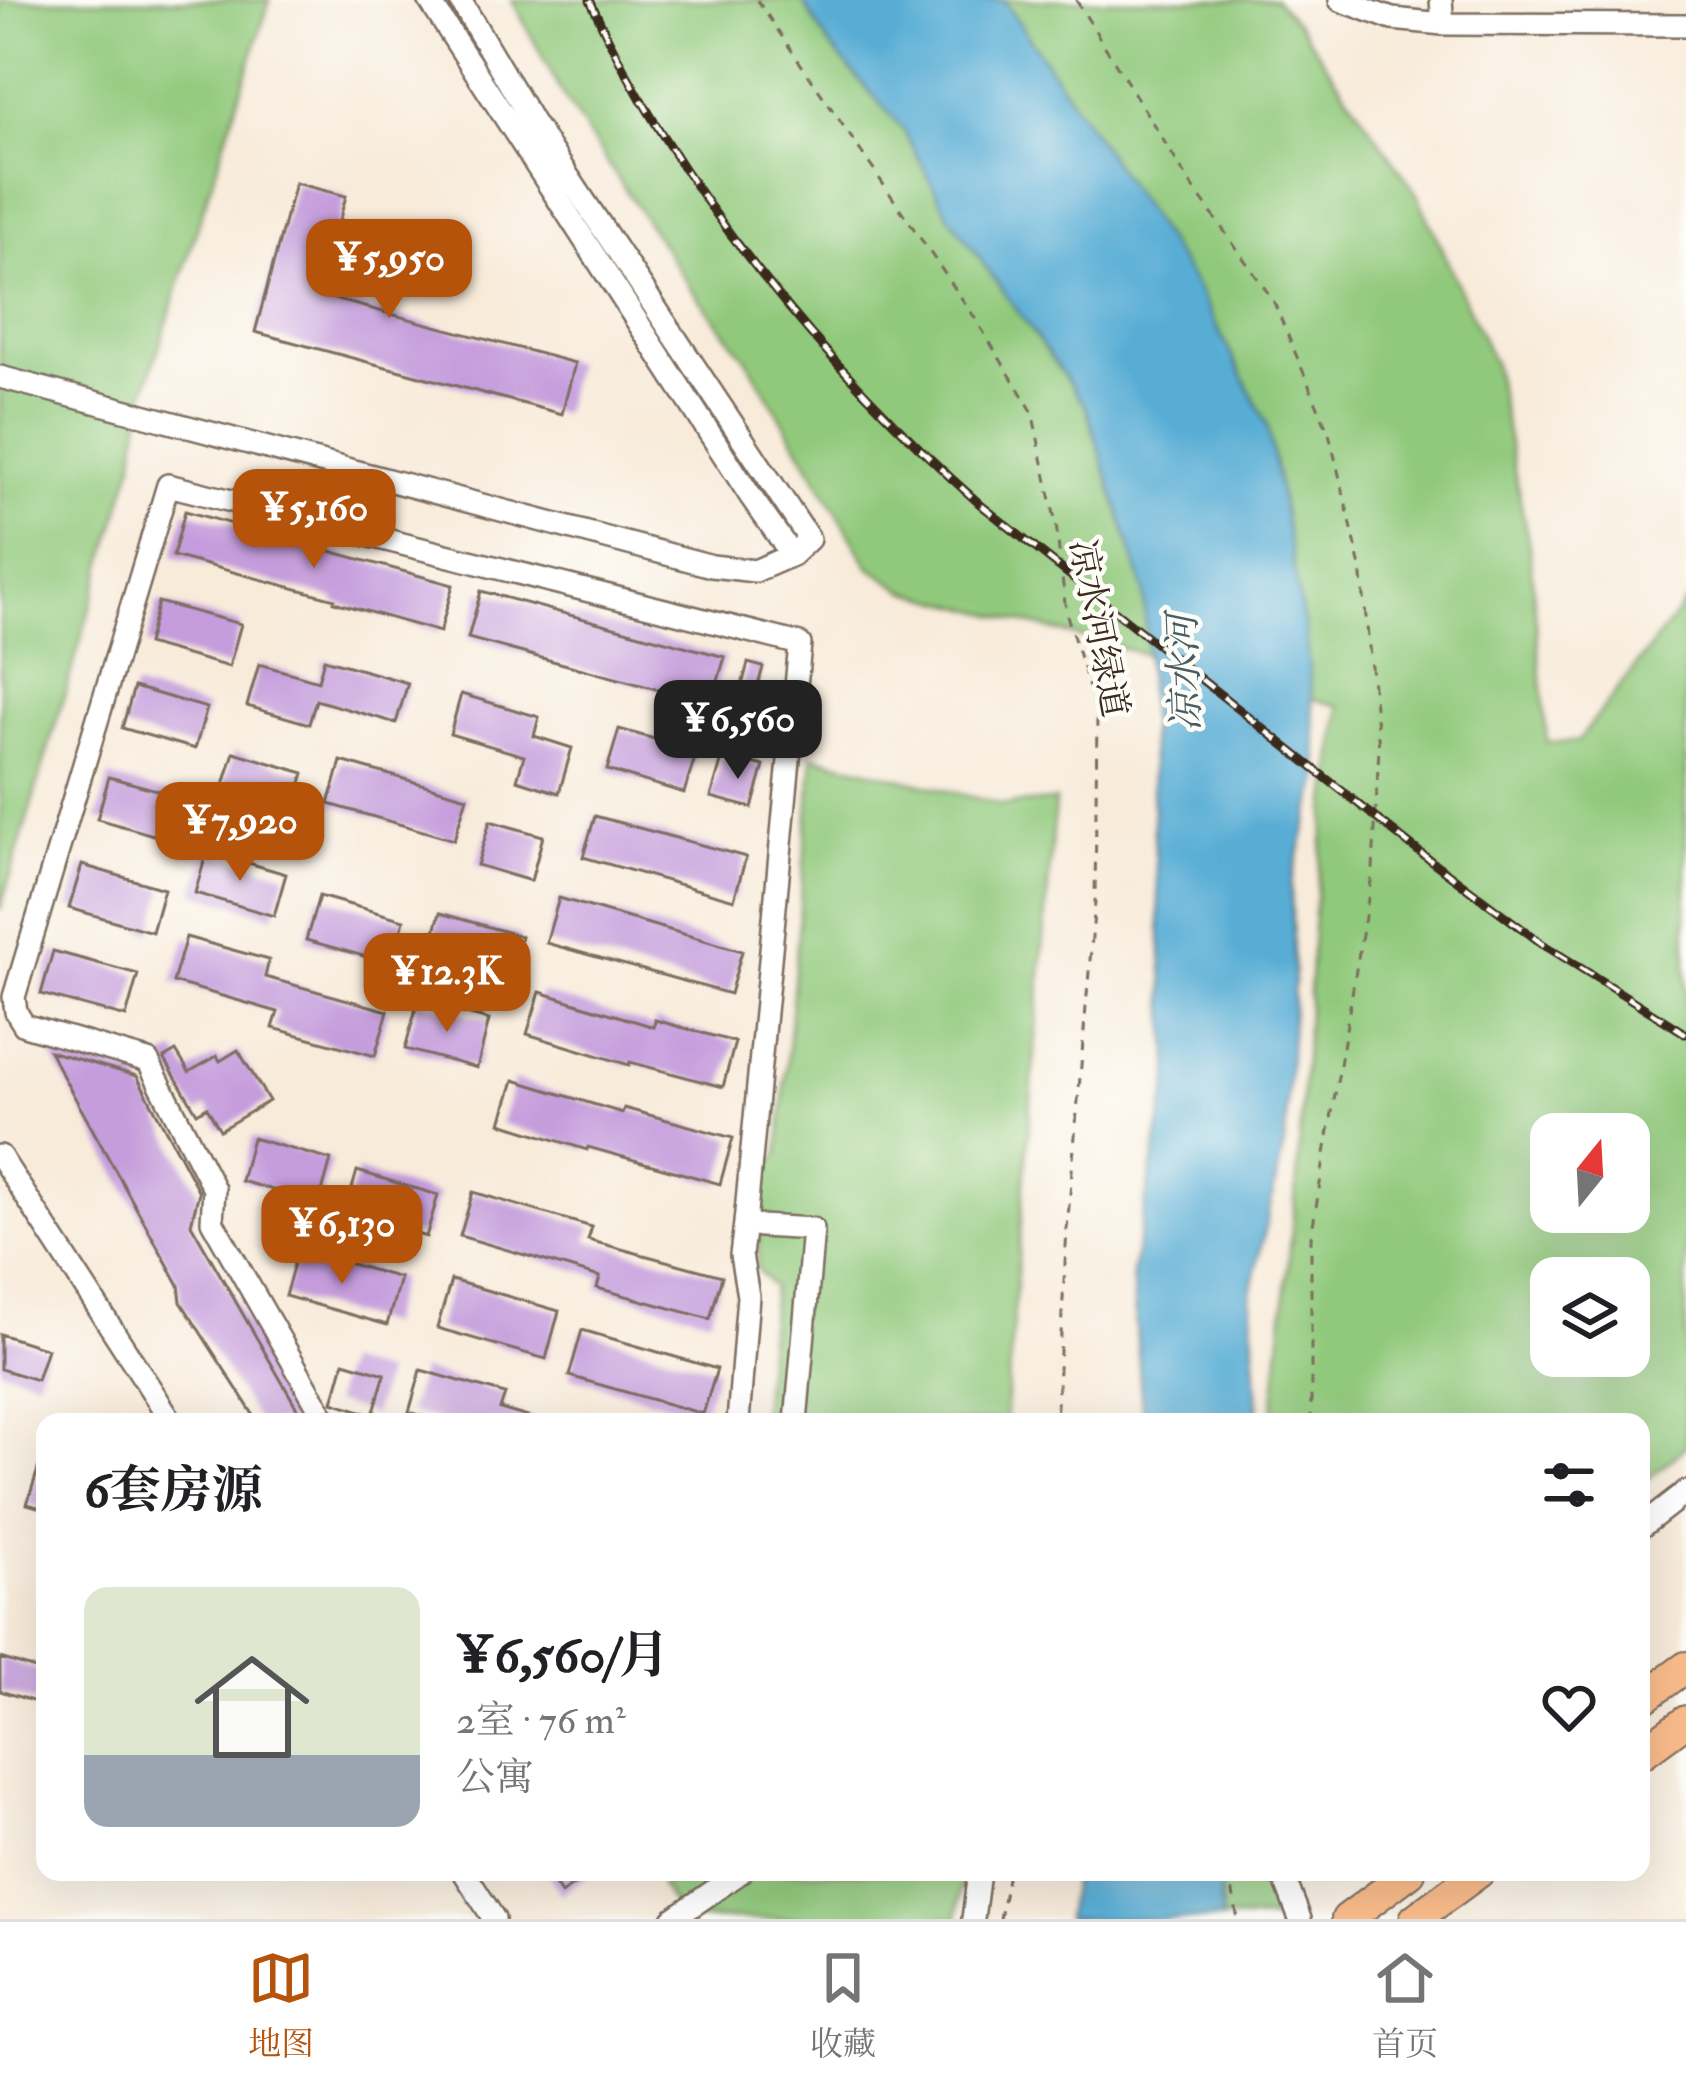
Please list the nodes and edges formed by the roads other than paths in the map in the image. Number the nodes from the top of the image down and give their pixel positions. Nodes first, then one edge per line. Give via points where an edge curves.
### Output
1 (429, 0) edge
2 (460, 0) edge
3 (1340, 0) edge
4 (1441, 0) edge
5 (1443, 24) junction
6 (1686, 25) edge
7 (0, 377) edge
8 (801, 547) junction
9 (0, 1156) edge
10 (746, 1223) junction
11 (166, 1413) edge
12 (322, 1413) edge
13 (739, 1413) edge
14 (797, 1413) edge
15 (1686, 1492) edge
16 (1650, 1520) edge
17 (1686, 1721) edge
18 (1650, 1747) edge
19 (470, 1881) edge
20 (728, 1881) edge
21 (978, 1881) edge
22 (1285, 1881) edge
23 (1398, 1881) edge
24 (1467, 1881) edge
25 (1350, 1917) edge
26 (494, 1919) edge
27 (673, 1919) edge
28 (973, 1919) edge
29 (1300, 1919) edge
30 (1414, 1919) edge

1 - 8 street via 751,497
2 - 8 street
3 - 5 street via 1392,20
4 - 5 street
5 - 6 street
7 - 8 street via 712,566 755,571
9 - 11 street
10 - 12 street via 800,644 168,485 14,997 16,1012 24,1025 148,1061 214,1189 212,1221
10 - 13 street
10 - 14 street via 812,1229
15 - 16 street
17 - 18 highway
19 - 26 street
20 - 27 street
21 - 28 street
22 - 29 street
23 - 25 highway
24 - 30 highway

